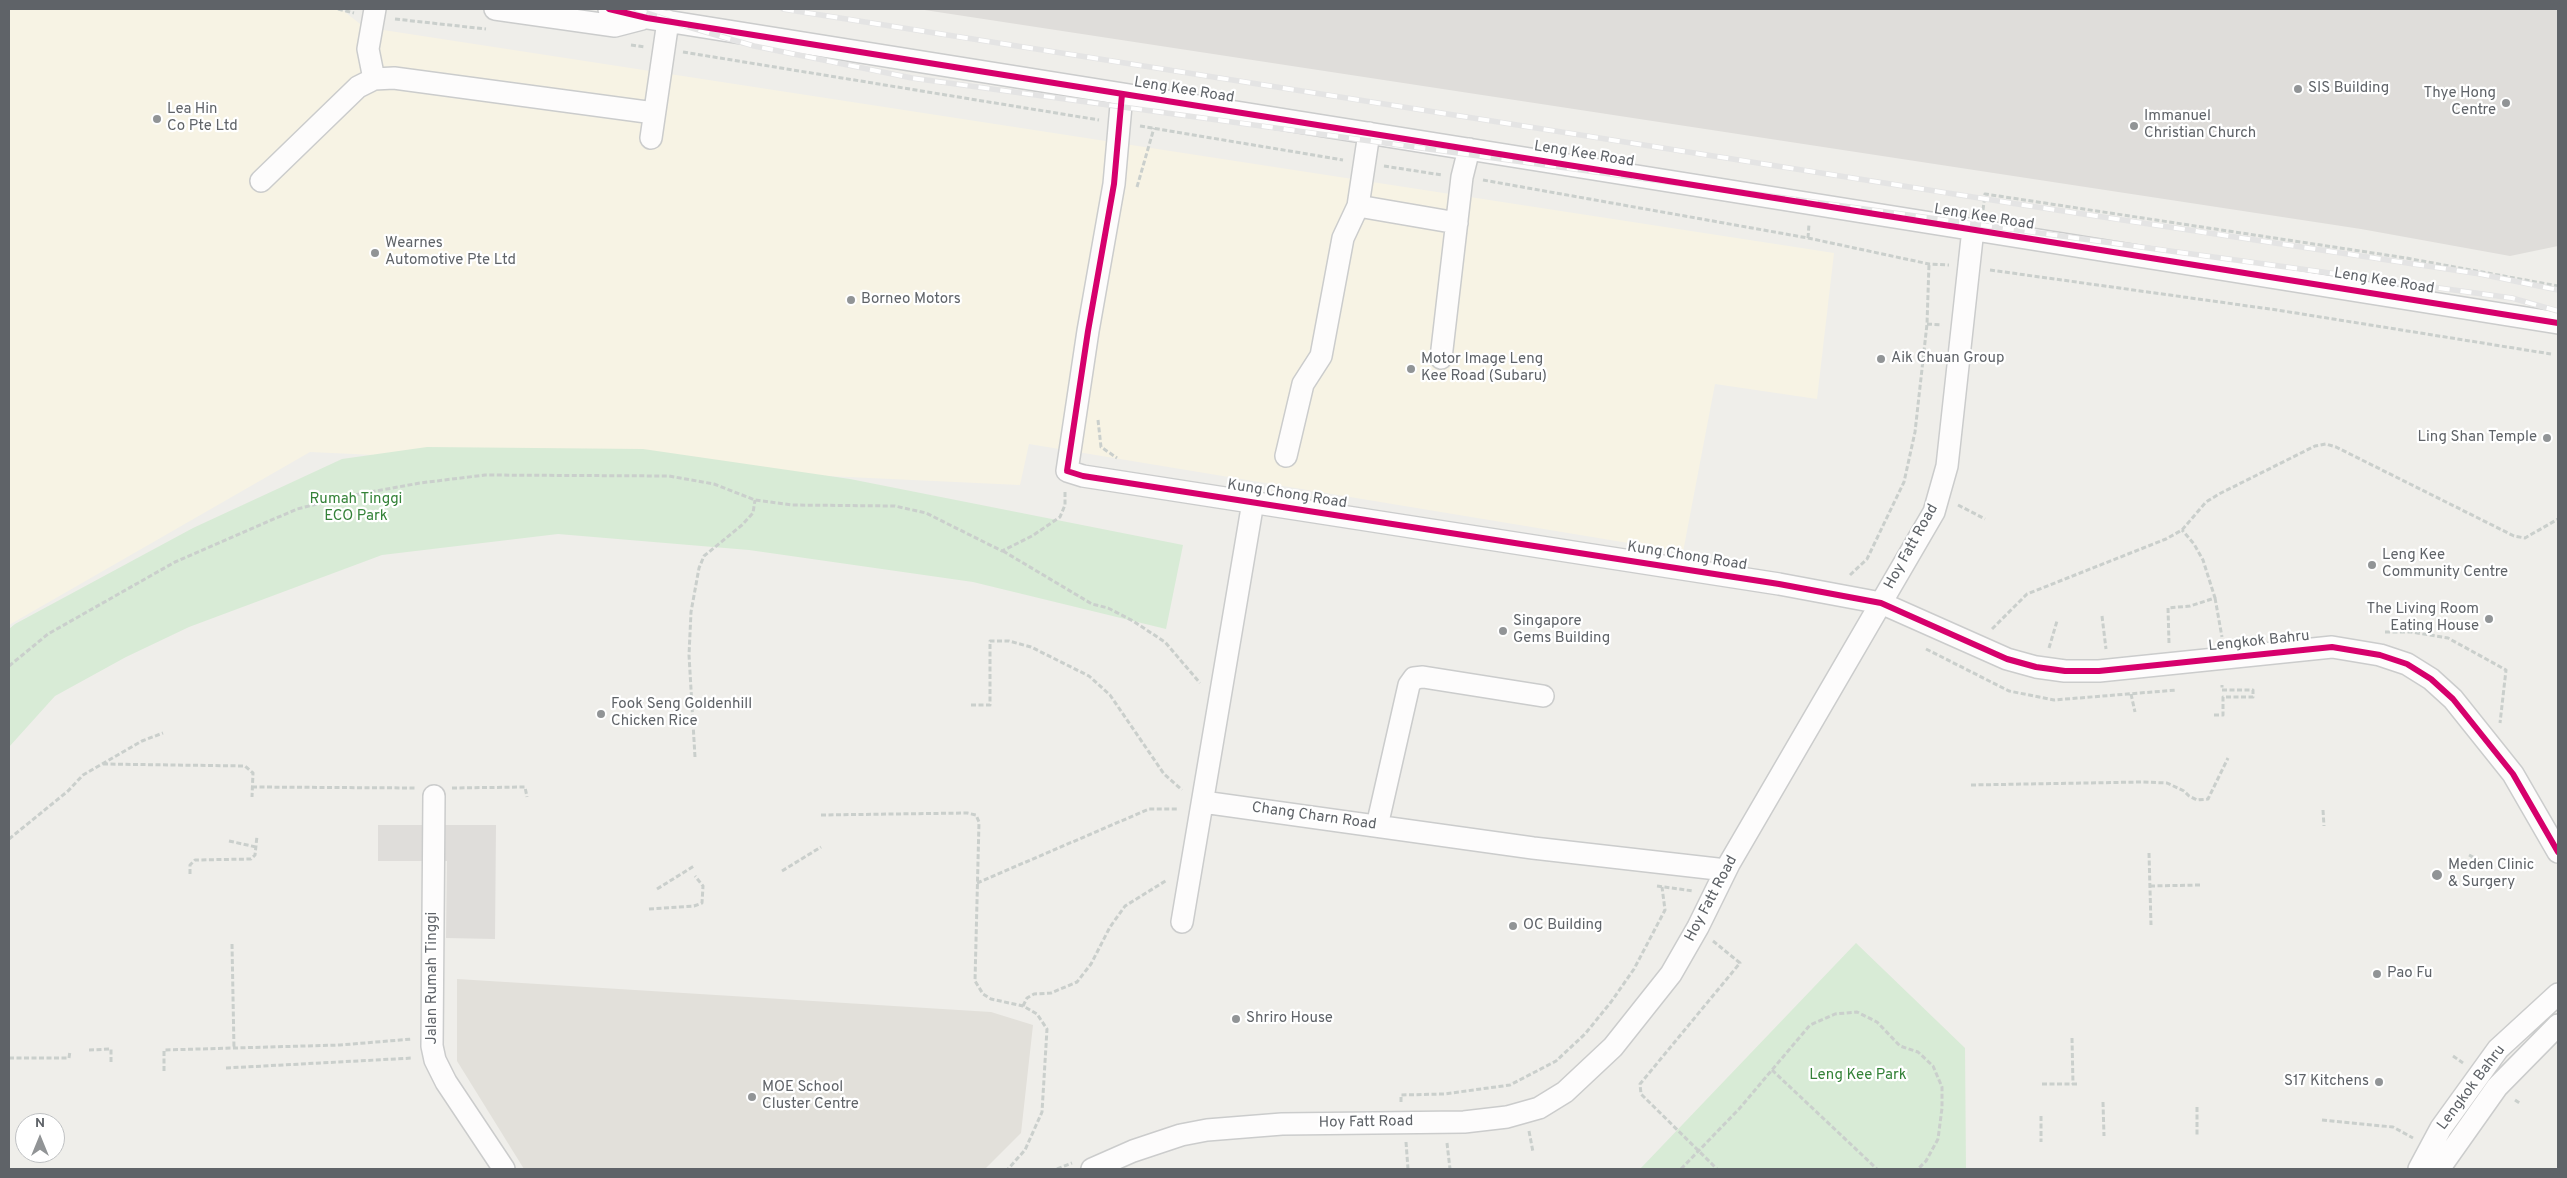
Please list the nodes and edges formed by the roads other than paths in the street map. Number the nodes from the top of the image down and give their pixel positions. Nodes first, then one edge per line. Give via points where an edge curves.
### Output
1 (376, 9) edge
2 (495, 9) edge
3 (609, 9) edge
4 (658, 20) junction
5 (374, 79) junction
6 (1122, 94) junction
7 (654, 113) junction
8 (1368, 133) junction
9 (652, 138) dead end
10 (1468, 149) junction
11 (260, 181) dead end
12 (1358, 206) junction
13 (1457, 223) junction
14 (1977, 224) junction
15 (2557, 322) edge
16 (1441, 358) dead end
17 (1286, 456) dead end
18 (1252, 502) junction
19 (1881, 603) junction
20 (1543, 696) dead end
21 (434, 791) road end
22 (1195, 799) junction
23 (1377, 826) junction
24 (2558, 852) edge
25 (1726, 870) junction
26 (1182, 922) dead end
27 (2558, 994) edge
28 (2558, 1025) edge
29 (2459, 1140) junction
30 (1083, 1166) edge
31 (504, 1169) edge
32 (2419, 1169) edge
33 (2439, 1169) edge
34 (2452, 1169) edge

1 - 5 street via 368,49
2 - 4 street, Leng Kee Road via 616,26
3 - 4 street, Leng Kee Road
4 - 6 street, Leng Kee Road
4 - 7 street
5 - 7 street via 394,78
5 - 11 street via 358,88
6 - 8 street, Leng Kee Road
6 - 18 street, Kung Chong Road via 1116,176 1067,471
7 - 9 street
8 - 10 street, Leng Kee Road
8 - 12 street
10 - 13 street
10 - 14 street, Leng Kee Road
12 - 13 street
12 - 17 street via 1343,238 1320,356 1303,384
13 - 16 street
14 - 15 street, Leng Kee Road
14 - 19 street, Hoy Fatt Road via 1968,268 1944,480 1934,512
18 - 19 street, Kung Chong Road via 1780,584
18 - 22 street via 1220,702
19 - 24 street, Lengkok Bahru via 2007,659 2065,671 2099,671 2332,647 2380,655 2408,664 2431,679 2481,732 2512,774
19 - 25 street, Hoy Fatt Road
20 - 23 street via 1414,678 1409,685
21 - 31 street, Jalan Rumah Tinggi via 432,1038 435,1060
22 - 23 street, Chang Charn Road
22 - 26 street
23 - 25 street, Chang Charn Road
25 - 30 street, Hoy Fatt Road via 1671,974 1628,1032 1588,1073 1540,1108 1507,1117 1464,1122 1282,1124 1207,1130 1180,1135
27 - 32 street, Lengkok Bahru via 2498,1049 2440,1128
28 - 29 street, Lengkok Bahru via 2497,1087
29 - 33 street, Lengkok Bahru
29 - 34 street

